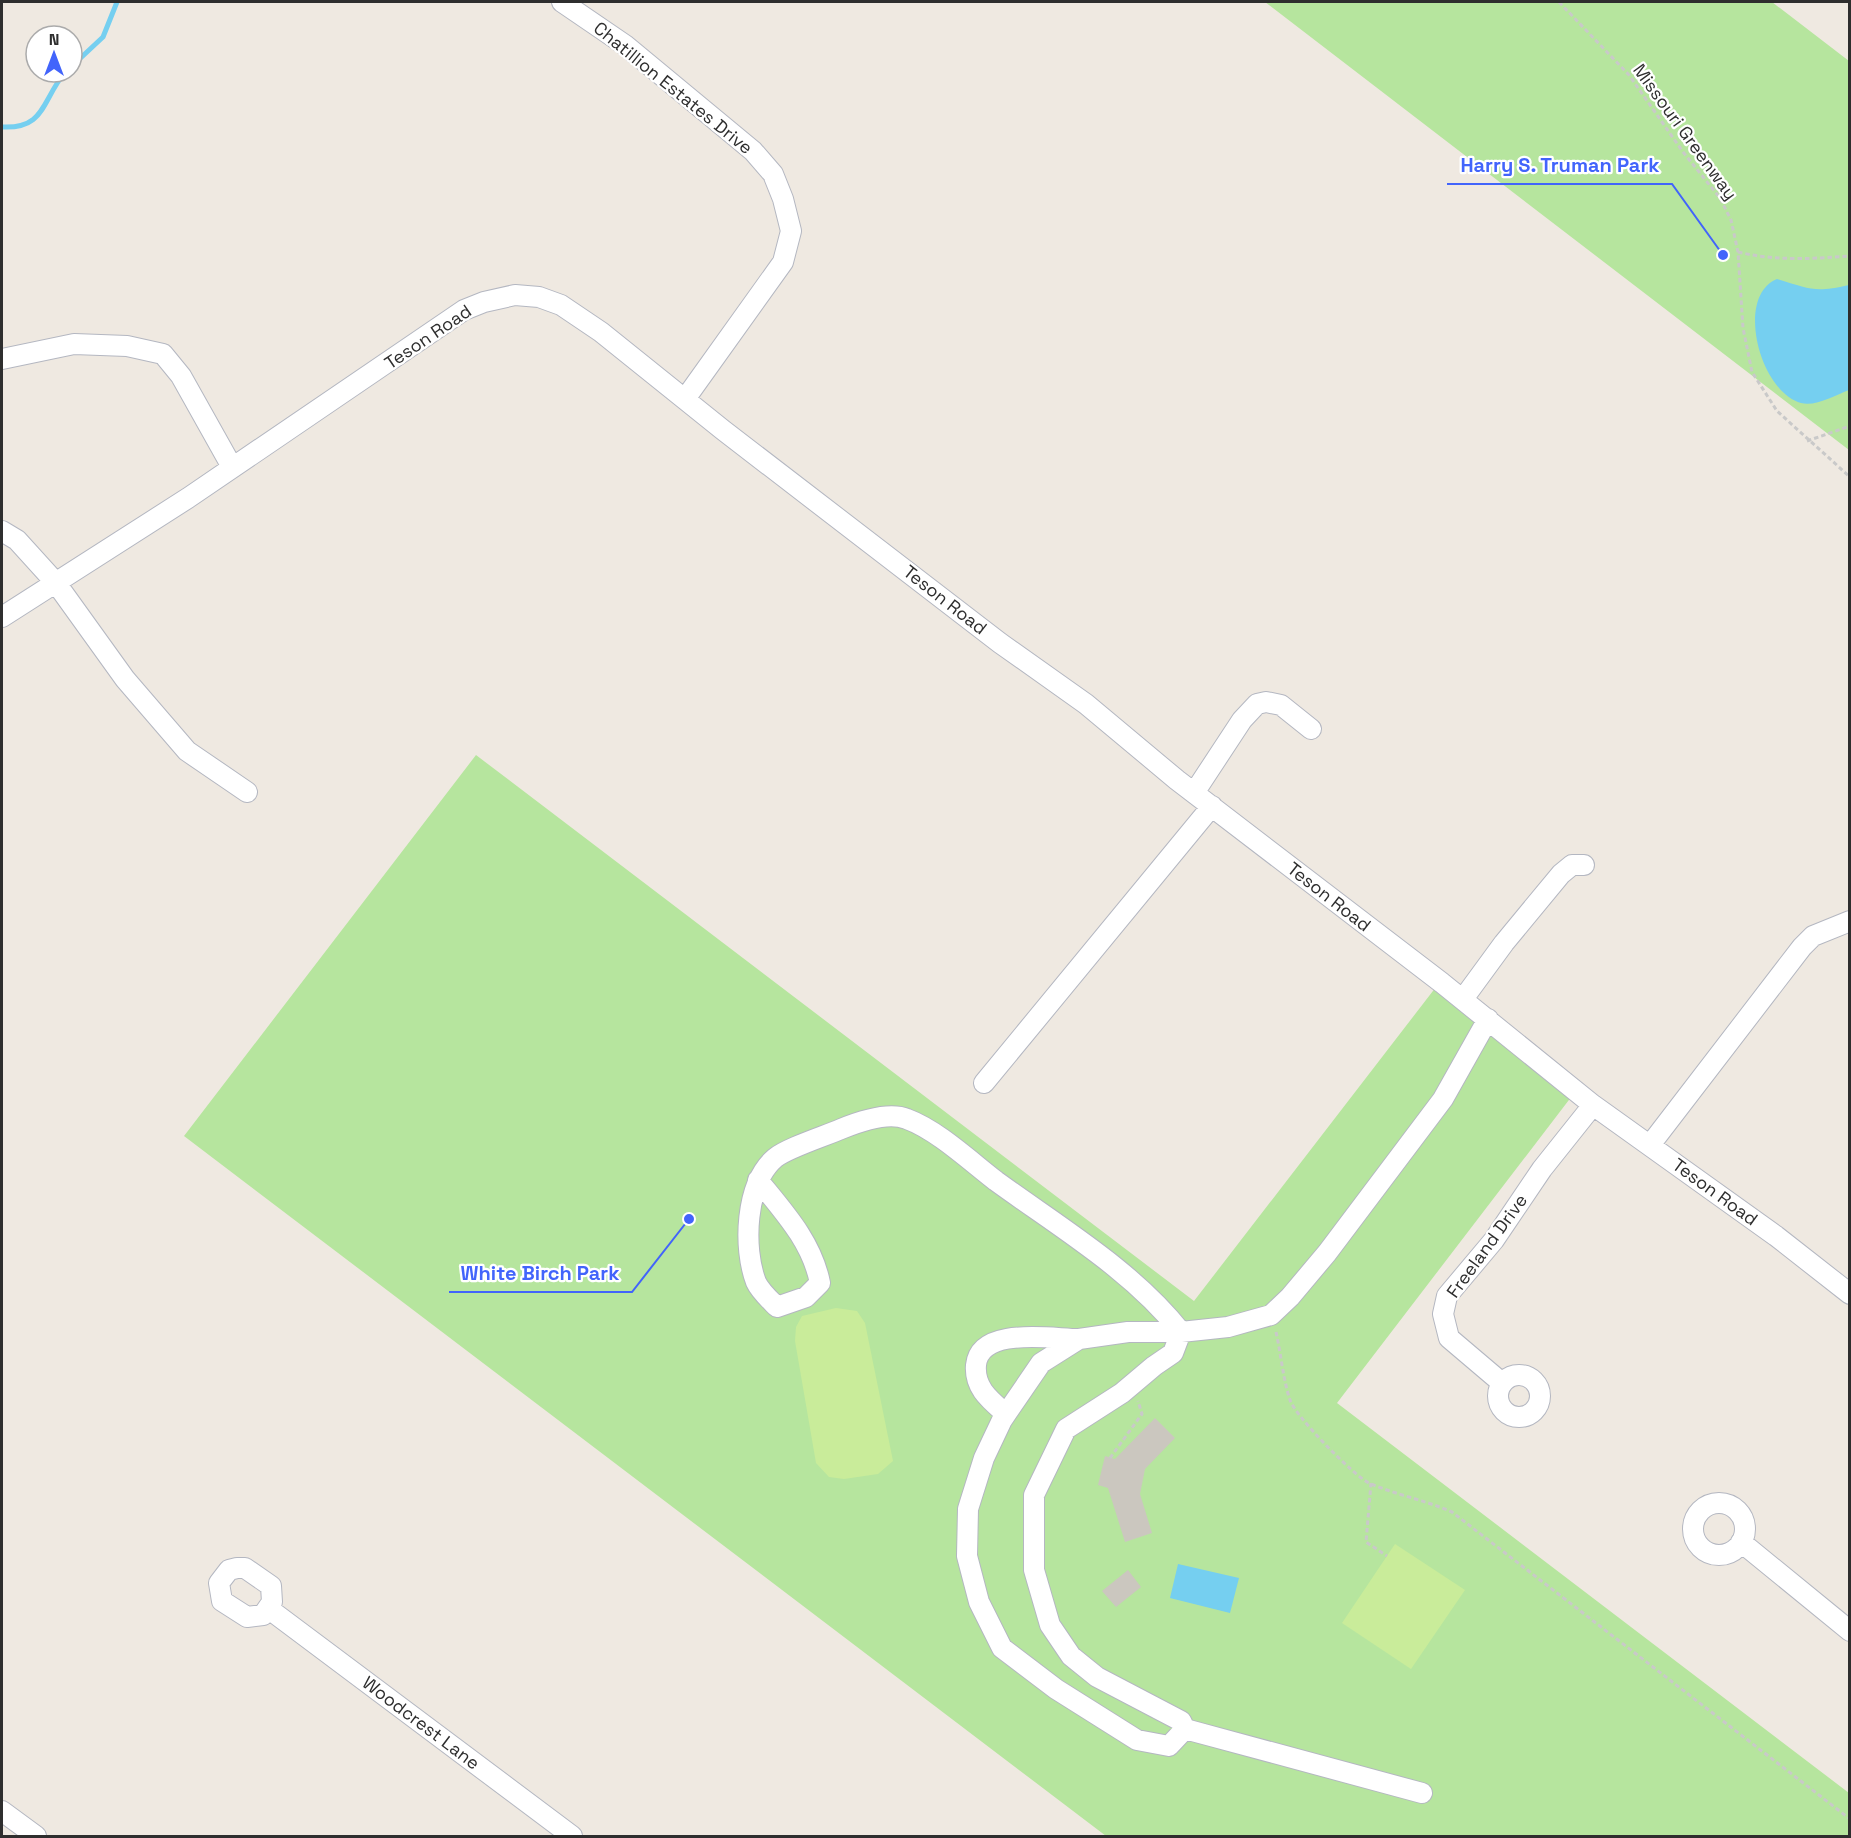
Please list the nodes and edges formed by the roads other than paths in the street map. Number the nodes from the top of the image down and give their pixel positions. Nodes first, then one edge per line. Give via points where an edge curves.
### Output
1 (562, 2) edge
2 (2, 359) edge
3 (685, 399) junction
4 (232, 467) junction
5 (2, 531) edge
6 (56, 583) junction
7 (2, 617) edge
8 (1311, 729) dead end
9 (247, 792) dead end
10 (1194, 793) junction
11 (1212, 806) junction
12 (1584, 865) dead end
13 (1850, 921) edge
14 (1463, 999) junction
15 (1488, 1019) junction
16 (984, 1083) dead end
17 (1593, 1105) junction
18 (1650, 1145) junction
19 (758, 1180) junction
20 (1850, 1294) edge
21 (1181, 1332) junction
22 (1079, 1339) junction
23 (1502, 1383) dead end
24 (1006, 1414) junction
25 (1741, 1542) dead end
26 (269, 1609) dead end
27 (1850, 1631) edge
28 (1185, 1729) junction
29 (1422, 1793) dead end
30 (2, 1811) edge
31 (36, 1836) edge
32 (572, 1836) edge

1 - 3 street, Chatillion Estates Drive via 625,45 753,151 772,174 783,199 791,231 783,262
2 - 4 street via 74,344 127,346 163,354 181,376
3 - 4 street, Teson Road via 561,305 539,297 515,295 465,310
3 - 10 street, Teson Road via 1000,643 1086,704
4 - 6 street, Teson Road
5 - 6 street via 17,540
6 - 7 street, Teson Road
6 - 9 street via 125,679 187,751
8 - 10 street via 1281,705 1257,704
10 - 11 street, Teson Road
11 - 14 street, Teson Road
11 - 16 street
12 - 14 street via 1572,865 1561,874
13 - 18 street via 1813,936 1802,947
14 - 15 street, Teson Road
15 - 17 street, Teson Road
15 - 21 street via 1443,1099 1290,1297 1271,1315
17 - 18 street, Teson Road
17 - 23 street, Freeland Drive via 1542,1169 1494,1240 1447,1296 1443,1314 1449,1338
18 - 20 street, Teson Road
19 - 19 street via 750,1205 749,1243 757,1284 777,1307 806,1297 820,1283 816,1261
19 - 21 street via 775,1158 816,1139 868,1118 905,1118 1094,1252 1160,1306
21 - 22 street via 1128,1332
21 - 28 street via 1173,1353 1122,1393 1066,1429 1034,1495 1034,1570 1050,1625 1071,1656 1096,1677 1181,1721
22 - 24 street via 1041,1363
22 - 24 street via 1013,1338 993,1341 982,1349 976,1361 975,1379 987,1398
24 - 28 street via 984,1458 968,1509 967,1556 979,1602 1002,1648 1056,1689 1137,1740 1169,1746
25 - 27 street
26 - 32 street, Woodcrest Lane
28 - 29 street
30 - 31 street

